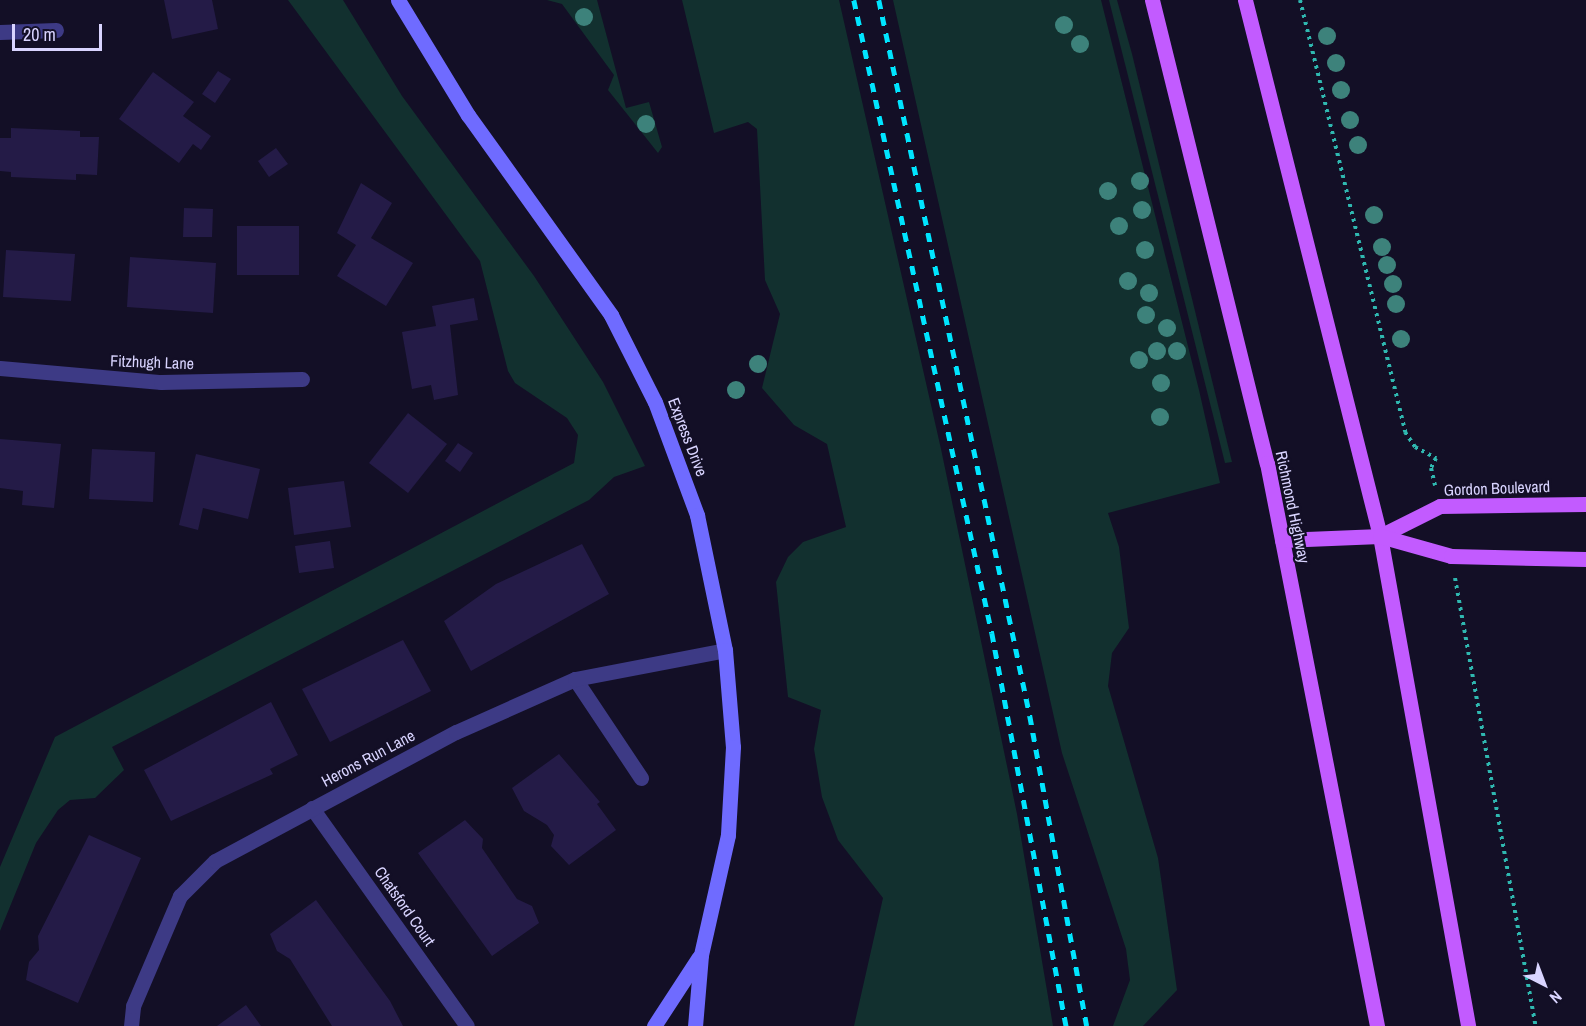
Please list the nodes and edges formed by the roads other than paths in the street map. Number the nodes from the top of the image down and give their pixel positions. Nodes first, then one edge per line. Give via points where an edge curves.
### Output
1 (398, 0) edge
2 (1152, 0) edge
3 (1245, 0) edge
4 (56, 30) dead end
5 (0, 32) edge
6 (0, 368) edge
7 (302, 379) dead end
8 (1586, 504) edge
9 (1380, 536) junction
10 (1282, 540) junction
11 (1586, 559) edge
12 (725, 650) junction
13 (575, 679) junction
14 (641, 778) dead end
15 (312, 808) junction
16 (701, 955) junction
17 (131, 1026) edge
18 (467, 1026) edge
19 (654, 1026) edge
20 (695, 1026) edge
21 (1377, 1026) edge
22 (1468, 1026) edge

1 - 12 street, Express Drive via 468,115 611,315 641,370 697,515
2 - 10 main road, Richmond Highway
3 - 9 main road
4 - 5 street
6 - 7 street, Fitzhugh Lane via 161,382
8 - 9 main road, Gordon Boulevard via 1440,506
9 - 10 main road, Gordon Boulevard
9 - 11 main road, Gordon Boulevard via 1451,556
9 - 22 main road
10 - 21 main road, Richmond Highway
12 - 13 street, Herons Run Lane
12 - 16 street, Express Drive via 731,792 716,902
13 - 14 street
13 - 15 street, Herons Run Lane via 456,732
15 - 17 street, Herons Run Lane via 215,861 188,883 133,1006
15 - 18 street, Chatsford Court
16 - 19 street, Express Drive
16 - 20 street, Express Drive

